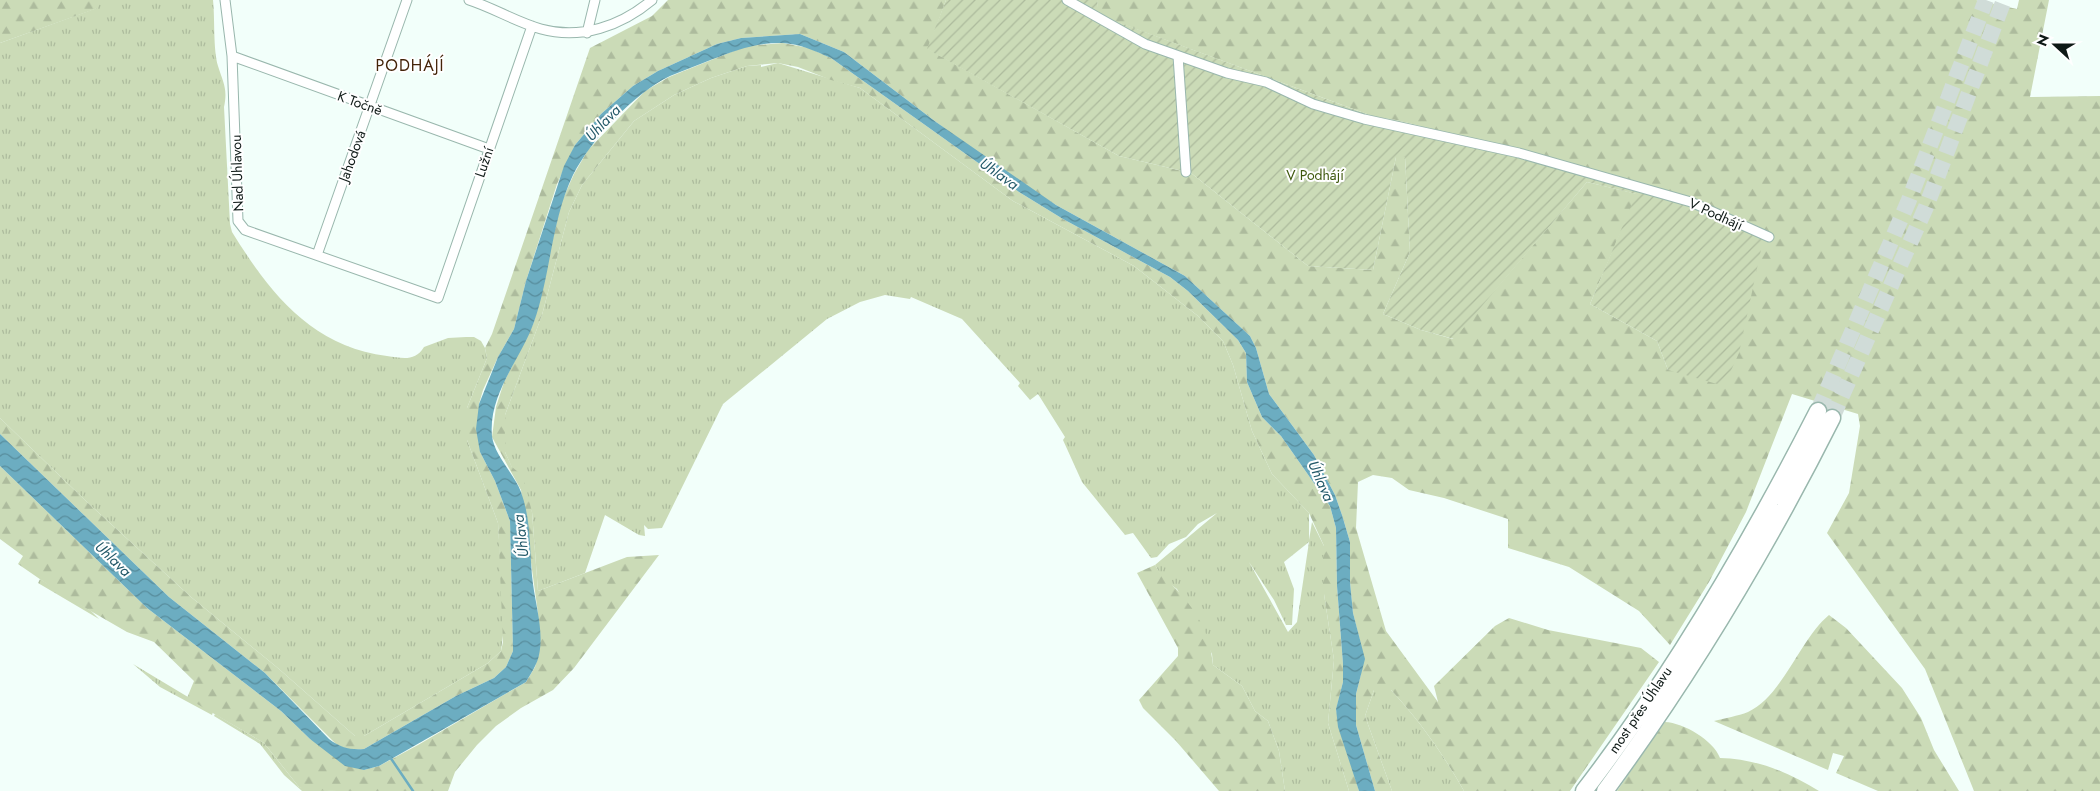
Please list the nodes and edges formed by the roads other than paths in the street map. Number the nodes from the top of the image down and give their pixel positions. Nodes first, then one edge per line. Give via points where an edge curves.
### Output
1 (225, 0) edge
2 (407, 0) edge
3 (469, 0) edge
4 (596, 0) edge
5 (652, 0) edge
6 (1067, 0) edge
7 (532, 26) junction
8 (587, 33) junction
9 (232, 56) junction
10 (1178, 56) junction
11 (370, 106) junction
12 (489, 149) junction
13 (1186, 172) dead end
14 (1769, 237) dead end
15 (316, 255) junction
16 (438, 298) joint
17 (1584, 791) edge
18 (1605, 791) edge

1 - 9 street, Nad Úhlavou
2 - 11 street, Jahodová
3 - 7 street
4 - 8 street
5 - 8 street via 615,24
6 - 10 street, V Podhájí via 1145,44
7 - 8 street via 566,33
7 - 12 street, Lužní
9 - 11 street, K Točně
9 - 15 street, Nad Úhlavou via 238,221 245,230
10 - 13 street
10 - 14 street, V Podhájí via 1266,82 1313,104 1364,119 1519,153 1691,202
11 - 12 street, K Točně
11 - 15 street, Jahodová
12 - 16 street, Lužní
15 - 16 street, Nad Úhlavou
17 - 18 highway, most přes Úhlavu via 1644,707 1825,414 1764,543 1709,636

